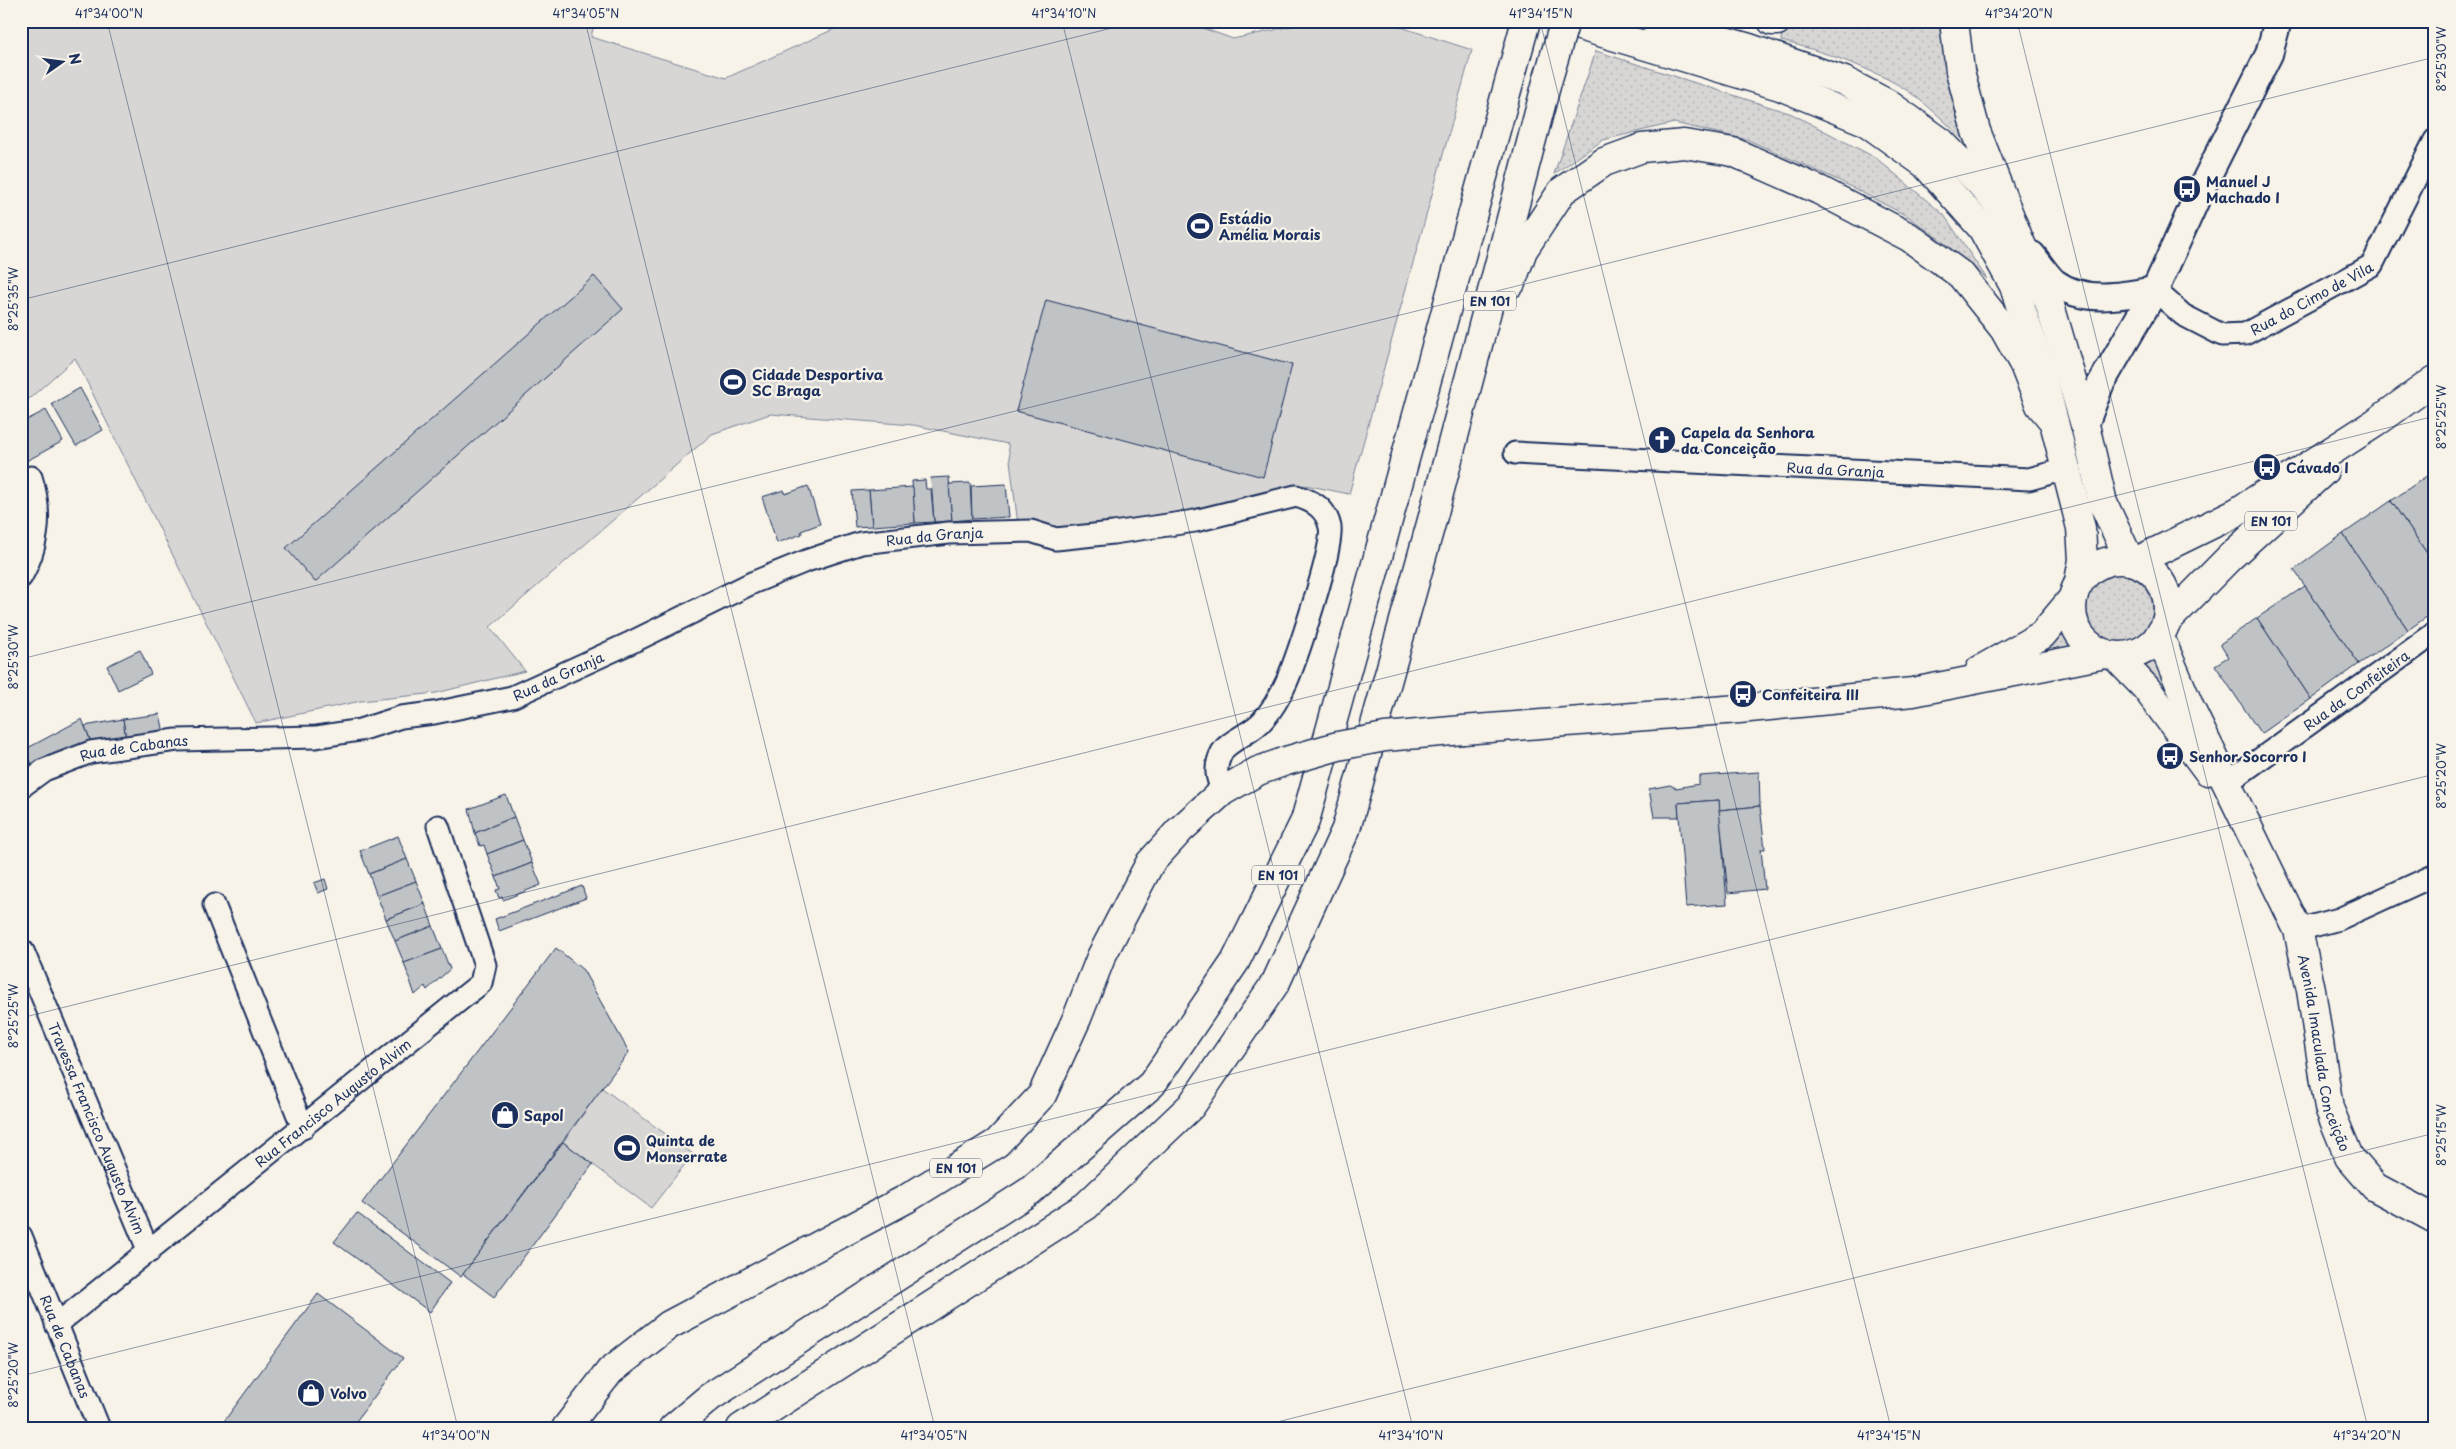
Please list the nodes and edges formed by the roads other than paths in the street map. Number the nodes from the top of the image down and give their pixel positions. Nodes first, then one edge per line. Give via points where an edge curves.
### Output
1 (1526, 21) edge
2 (1564, 21) edge
3 (1655, 21) edge
4 (1772, 21) edge
5 (1777, 21) edge
6 (1954, 21) edge
7 (2278, 21) edge
8 (2435, 140) edge
9 (2020, 242) junction
10 (2155, 290) junction
11 (2435, 380) edge
12 (2054, 422) junction
13 (2375, 423) junction
14 (2085, 425) junction
15 (1515, 452) dead end
16 (2066, 470) junction
17 (30, 477) dead end
18 (1432, 520) junction
19 (2132, 562) junction
20 (21, 577) edge
21 (2076, 590) junction
22 (2164, 628) junction
23 (2435, 633) edge
24 (2110, 655) junction
25 (1947, 685) junction
26 (255, 738) joint
27 (2227, 783) junction
28 (21, 787) edge
29 (1223, 791) junction
30 (438, 826) dead end
31 (2258, 850) junction
32 (2435, 875) edge
33 (214, 905) dead end
34 (2298, 930) junction
35 (23, 951) dead end
36 (303, 1128) junction
37 (2435, 1219) edge
38 (21, 1236) edge
39 (149, 1252) junction
40 (56, 1325) junction
41 (99, 1428) edge
42 (566, 1428) edge
43 (673, 1428) edge
44 (741, 1428) edge

1 - 43 main road, EN 101 via 1305,822 1235,962 1152,1084 1030,1190 710,1397
2 - 12 main road via 1780,86 1865,121 1925,164 1982,228 2014,286
2 - 18 main road, EN 101, bridge
3 - 9 main road via 1749,48 1844,81 1888,104 1941,142 1996,202
4 - 5 main road
6 - 9 main road via 1960,71 1976,131
7 - 10 street via 2270,54 2199,193
8 - 10 street, Rua do Cimo de Vila via 2372,265 2337,285 2244,334 2222,335 2183,315
9 - 10 street via 2054,282 2079,294 2118,297
9 - 14 main road via 2049,302
10 - 14 street via 2100,385
11 - 13 main road, EN 101
12 - 16 main road
12 - 18 main road via 2040,405 2024,365 2004,329 1961,275 1910,237 1819,190 1733,152 1684,144 1642,148 1604,162 1562,191 1523,250 1496,329 1451,488
13 - 19 main road, EN 101 via 2237,512
13 - 22 main road, EN 101 via 2230,557
14 - 19 main road via 2103,503
15 - 16 street, Rua da Granja via 2029,479
16 - 21 main road via 2081,528 2083,560
17 - 20 street via 39,512 29,562
18 - 44 main road, EN 101 via 1346,829 1276,982 1191,1106 1086,1206
19 - 21 main road via 2104,562 2090,570
19 - 22 main road via 2147,568 2164,588 2168,601
21 - 24 main road via 2072,611 2075,627 2096,650
21 - 25 main road, EN 101 via 2042,635 1998,661
22 - 24 main road via 2141,652 2126,656
22 - 27 main road via 2172,669
23 - 27 street, Rua da Confeiteira
24 - 25 main road, EN 101
24 - 31 main road via 2146,688 2219,786
25 - 29 main road, EN 101, bridge via 1913,692 1739,709 1385,737 1286,760
26 - 28 street, Rua de Cabanas via 177,740 91,752 44,770
26 - 29 street, Rua da Granja via 316,737 360,730 401,717 434,714 512,697 752,583 862,543 948,533 1031,531 1056,539 1113,533 1195,521 1296,496 1310,500 1322,509 1330,528 1326,554 1287,682 1263,721 1223,749 1217,761 1216,777
27 - 31 main road
29 - 42 main road, EN 101 via 1150,863 1101,957 1042,1094 997,1142 906,1199 669,1325 610,1371
30 - 36 street, Rua Francisco Augusto Alvim via 485,965 481,983
31 - 34 main road, Avenida Imaculada Conceição
32 - 34 street via 2339,919
33 - 36 street
34 - 37 main road, Avenida Imaculada Conceição via 2311,990 2329,1108 2349,1157 2375,1187
35 - 39 street, Travessa Francisco Augusto Alvim
36 - 39 street, Rua Francisco Augusto Alvim
38 - 40 street, Rua de Cabanas
39 - 40 street, Rua Francisco Augusto Alvim
40 - 41 street, Rua de Cabanas

